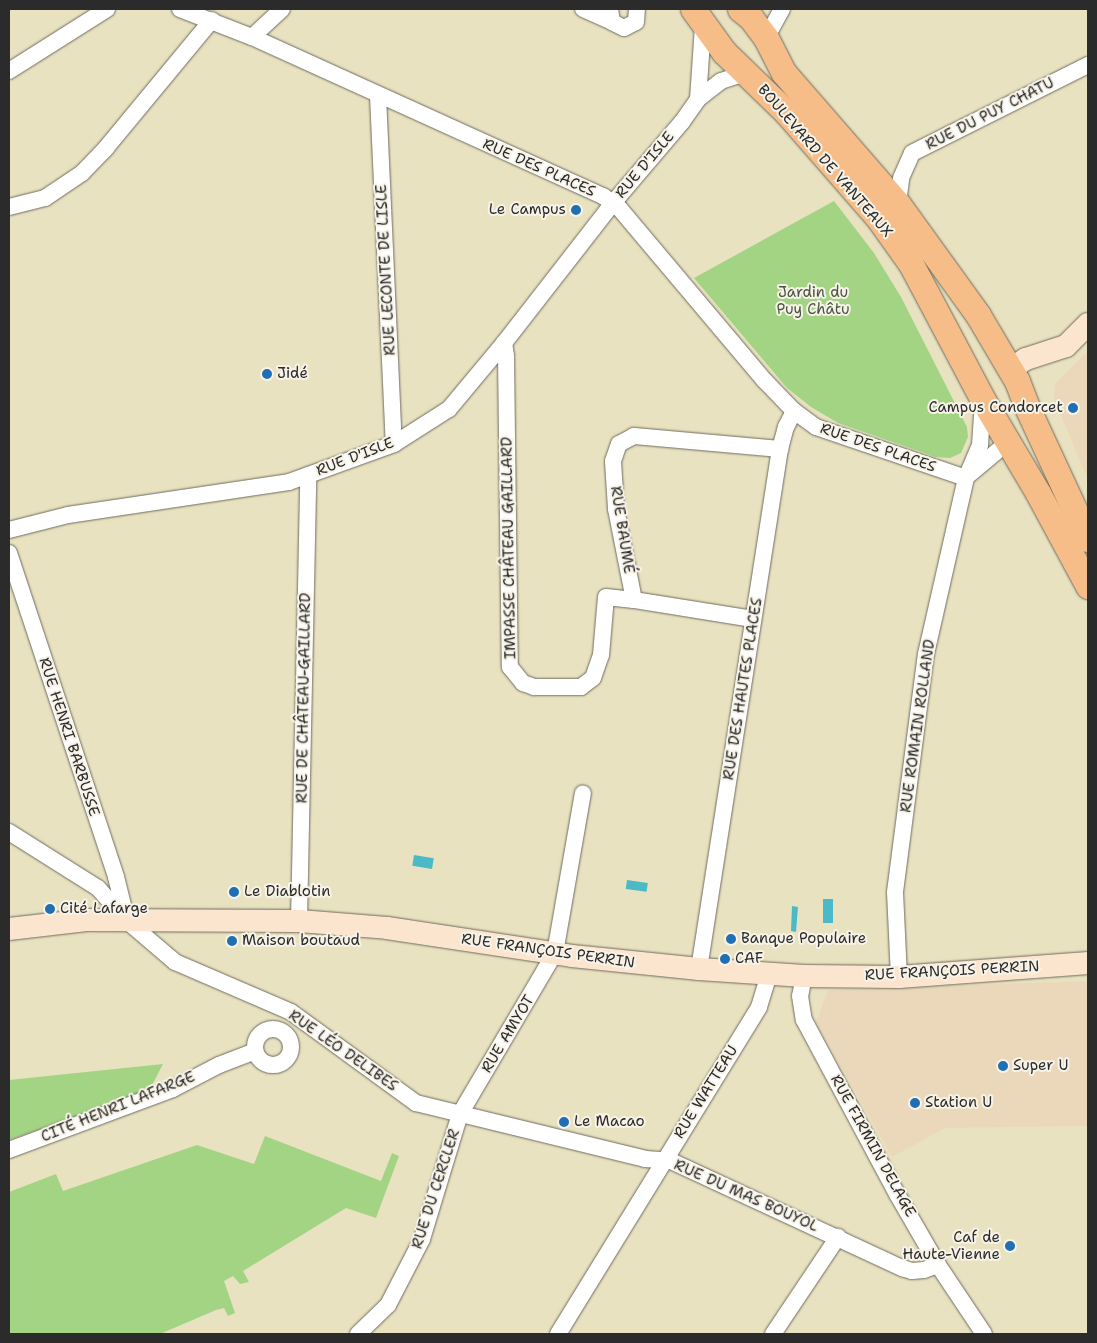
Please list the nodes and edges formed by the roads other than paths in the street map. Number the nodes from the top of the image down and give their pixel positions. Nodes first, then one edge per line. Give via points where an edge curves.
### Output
1 (107, 9) edge
2 (180, 9) edge
3 (282, 9) edge
4 (584, 9) edge
5 (637, 9) edge
6 (740, 9) edge
7 (782, 9) edge
8 (705, 14) edge
9 (611, 16) edge
10 (212, 20) junction
11 (252, 37) junction
12 (757, 57) junction
13 (1088, 65) edge
14 (9, 71) edge
15 (378, 96) junction
16 (698, 99) junction
17 (613, 203) junction
18 (898, 204) junction
19 (9, 207) edge
20 (1088, 324) edge
21 (504, 343) junction
22 (997, 385) junction
23 (794, 411) junction
24 (1017, 424) junction
25 (394, 444) junction
26 (780, 449) junction
27 (308, 475) junction
28 (966, 478) junction
29 (9, 530) edge
30 (1088, 539) edge
31 (9, 553) edge
32 (1088, 586) edge
33 (634, 600) junction
34 (754, 620) junction
35 (583, 793) dead end
36 (9, 832) edge
37 (127, 921) junction
38 (299, 921) junction
39 (9, 929) edge
40 (555, 953) junction
41 (1088, 964) edge
42 (699, 970) junction
43 (769, 974) junction
44 (804, 976) junction
45 (900, 977) junction
46 (290, 1012) junction
47 (281, 1031) junction
48 (255, 1051) junction
49 (460, 1114) junction
50 (9, 1150) edge
51 (662, 1161) junction
52 (838, 1237) junction
53 (938, 1264) junction
54 (358, 1334) edge
55 (558, 1334) edge
56 (773, 1334) edge
57 (984, 1334) edge

1 - 14 street
2 - 10 street, RUE DES PLACES
3 - 11 street
4 - 9 street
5 - 9 street via 638,18 632,26 619,28
6 - 12 main road, BOULEVARD DE VANTEAUX via 752,18
7 - 12 street
8 - 12 main road, BOULEVARD DE VANTEAUX via 724,52
8 - 16 street
10 - 11 street, RUE DES PLACES
10 - 19 street via 82,173 45,198
11 - 15 street, RUE DES PLACES
12 - 16 street, RUE D'ISLE
12 - 18 main road, BOULEVARD DE VANTEAUX via 784,73
12 - 22 main road, BOULEVARD DE VANTEAUX via 786,112 879,219
13 - 18 street, RUE DU PUY CHATU via 912,153 901,178
15 - 17 street, RUE DES PLACES
15 - 25 street, RUE LECONTE DE LISLE
16 - 17 street, RUE D'ISLE
17 - 21 street, RUE D'ISLE
17 - 23 street, RUE DES PLACES
18 - 22 main road, BOULEVARD DE VANTEAUX via 978,314
20 - 22 main road via 1066,346 1026,359
21 - 25 street, RUE D'ISLE via 449,409
21 - 33 street, IMPASSE CHÂTEAU GAILLARD via 510,667 523,683 534,687 581,687 593,678 601,655 606,597
22 - 24 main road, BOULEVARD DE VANTEAUX
22 - 24 main road, BOULEVARD DE VANTEAUX
22 - 28 street, RUE ROMAIN ROLLAND via 980,445
23 - 26 street, RUE DES HAUTES PLACES
23 - 28 street, RUE DES PLACES via 816,427
24 - 28 street via 988,460
24 - 30 main road, BOULEVARD DE VANTEAUX
24 - 32 main road, BOULEVARD DE VANTEAUX
25 - 27 street, RUE D'ISLE
26 - 33 street, RUE BAUMÉ via 634,436 619,444 613,461 616,509
26 - 34 street, RUE DES HAUTES PLACES
27 - 29 street, RUE D'ISLE via 289,482 68,515
27 - 38 street, RUE DE CHÂTEAU-GAILLARD
28 - 45 street, RUE ROMAIN ROLLAND via 925,664 896,892
31 - 37 street, RUE HENRI BARBUSSE via 116,877
33 - 34 street
34 - 42 street, RUE DES HAUTES PLACES
35 - 40 street
36 - 37 street, RUE LÉO DELIBES via 98,888
37 - 38 main road, RUE FRANÇOIS PERRIN
37 - 39 main road, RUE FRANÇOIS PERRIN via 88,920
37 - 46 street, RUE LÉO DELIBES via 175,962
38 - 40 main road, RUE FRANÇOIS PERRIN via 387,928
40 - 42 main road, RUE FRANÇOIS PERRIN
40 - 49 street, RUE AMYOT
41 - 45 main road, RUE FRANÇOIS PERRIN
42 - 43 main road, RUE FRANÇOIS PERRIN
43 - 44 main road, RUE FRANÇOIS PERRIN
43 - 51 street, RUE WATTEAU via 759,1008
44 - 45 main road, RUE FRANÇOIS PERRIN
44 - 53 street, RUE FIRMIN DELAGE via 800,996 804,1020
46 - 47 street
46 - 49 street, RUE LÉO DELIBES via 416,1103
47 - 48 street via 264,1031 256,1040
47 - 48 street via 291,1046 283,1062 266,1064
48 - 50 street, CITÉ HENRI LAFARGE via 173,1089
49 - 51 street, RUE DU MAS BOUYOL
49 - 54 street, RUE DU CERCLER via 422,1240 388,1305
51 - 52 street, RUE DU MAS BOUYOL via 671,1161
51 - 55 street, RUE WATTEAU
52 - 53 street, RUE DU MAS BOUYOL via 912,1271
52 - 56 street
53 - 57 street, RUE FIRMIN DELAGE

